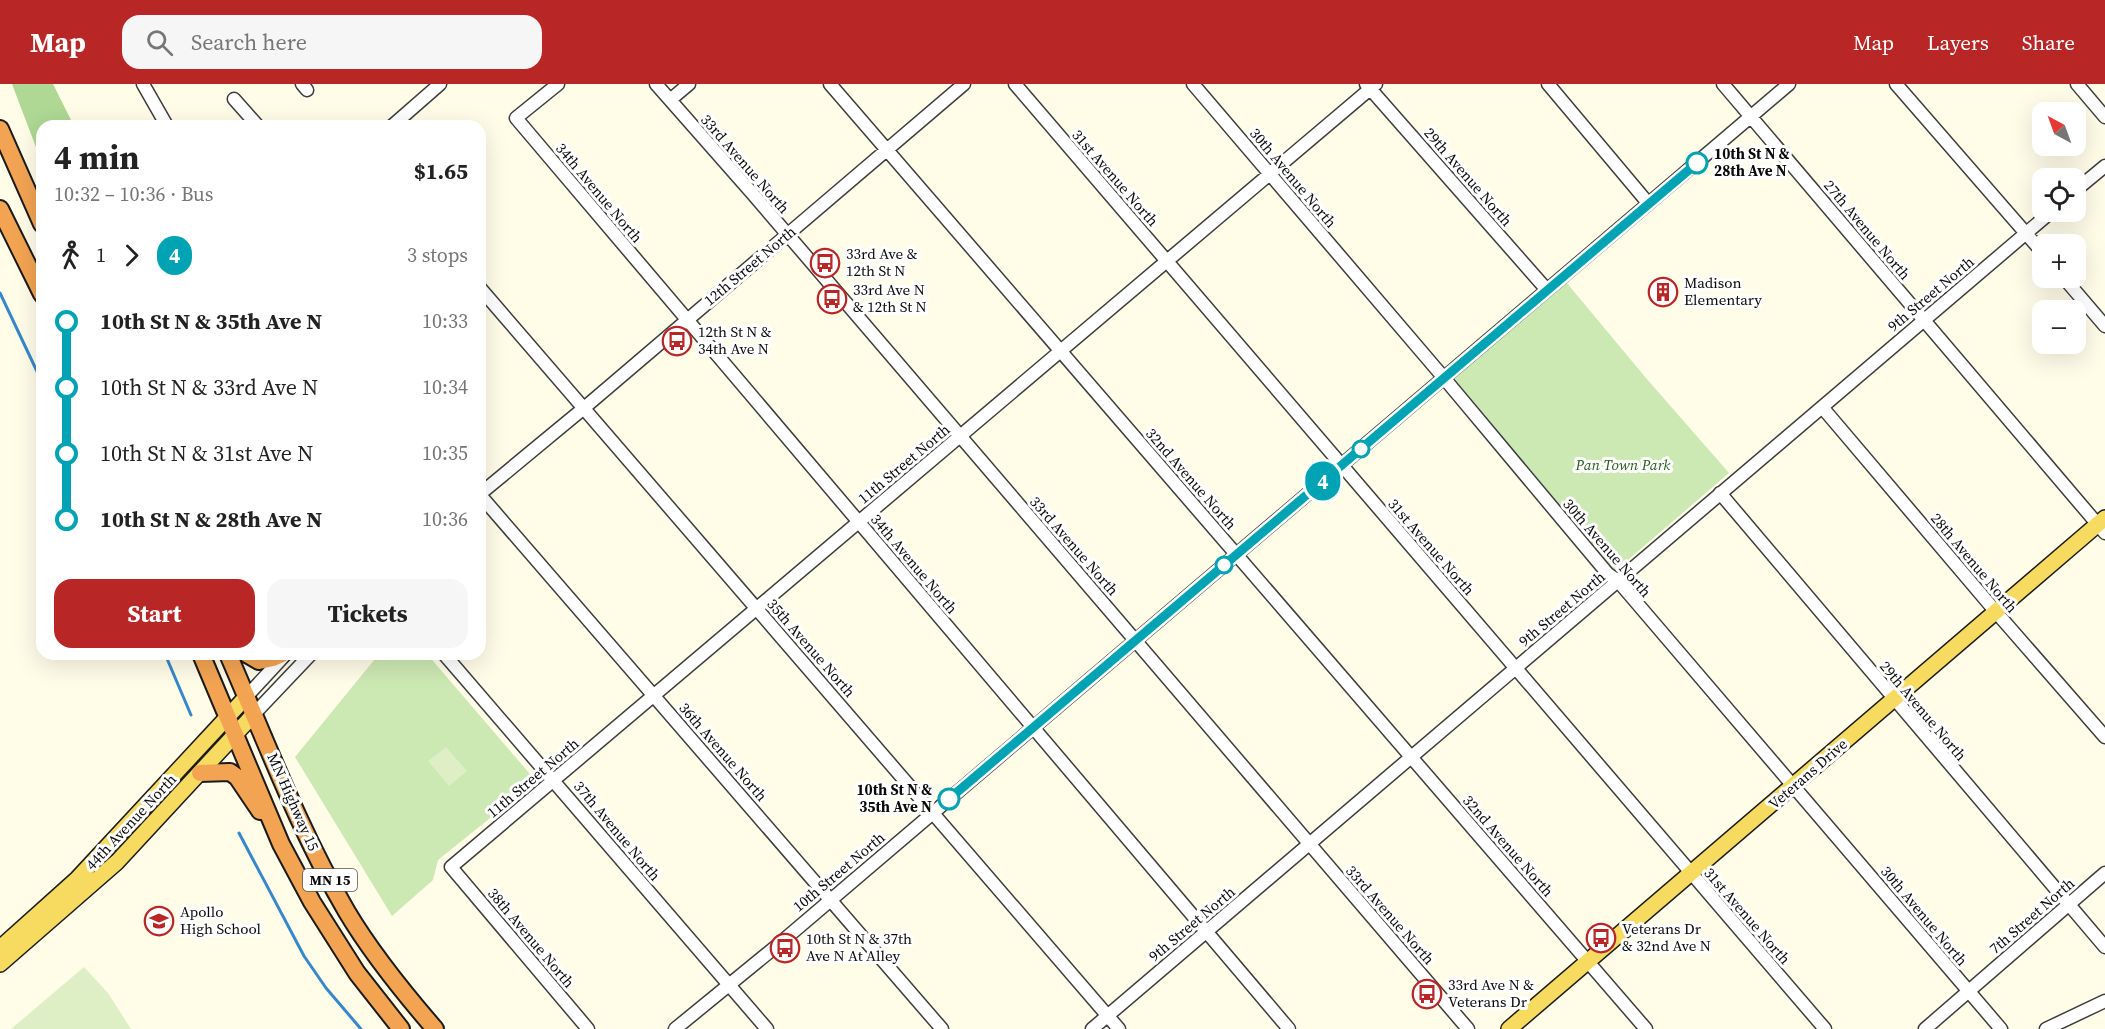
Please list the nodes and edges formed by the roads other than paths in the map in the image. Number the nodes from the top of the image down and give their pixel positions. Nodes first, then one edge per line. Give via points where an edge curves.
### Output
1 (143, 84) edge
2 (440, 84) edge
3 (558, 84) edge
4 (656, 84) edge
5 (689, 84) edge
6 (830, 84) edge
7 (964, 84) edge
8 (1015, 84) edge
9 (1193, 84) edge
10 (1548, 84) edge
11 (1723, 84) edge
12 (1789, 84) edge
13 (1896, 84) edge
14 (2077, 84) edge
15 (1371, 86) edge
16 (234, 99) dead end
17 (670, 100) junction
18 (1751, 117) junction
19 (2105, 117) edge
20 (164, 120) edge
21 (251, 120) edge
22 (399, 120) edge
23 (0, 129) edge
24 (887, 150) junction
25 (2105, 165) edge
26 (1270, 174) junction
27 (2086, 181) edge
28 (1648, 203) junction
29 (0, 209) edge
30 (36, 210) edge
31 (2039, 222) edge
32 (2026, 233) junction
33 (787, 235) junction
34 (2032, 240) edge
35 (1167, 261) junction
36 (36, 282) edge
37 (2073, 288) edge
38 (1547, 290) junction
39 (486, 295) edge
40 (687, 320) junction
41 (1924, 320) junction
42 (2105, 326) edge
43 (1061, 351) junction
44 (1444, 378) junction
45 (1822, 407) junction
46 (584, 408) junction
47 (960, 436) junction
48 (1341, 465) junction
49 (486, 489) edge
50 (1720, 493) junction
51 (486, 501) edge
52 (858, 522) junction
53 (2102, 525) edge
54 (1236, 554) junction
55 (1618, 581) junction
56 (757, 608) junction
57 (1996, 612) junction
58 (1135, 640) junction
59 (204, 660) edge
60 (231, 660) edge
61 (280, 660) edge
62 (305, 660) edge
63 (449, 660) edge
64 (1515, 668) junction
65 (654, 695) junction
66 (246, 696) junction
67 (1895, 700) junction
68 (254, 714) junction
69 (229, 716) junction
70 (1033, 728) junction
71 (236, 734) junction
72 (2105, 737) edge
73 (1411, 757) junction
74 (200, 773) junction
75 (554, 780) junction
76 (1793, 786) junction
77 (933, 812) junction
78 (282, 844) junction
79 (1309, 844) junction
80 (451, 867) joint
81 (2105, 873) edge
82 (1691, 874) junction
83 (830, 900) junction
84 (2068, 905) junction
85 (1206, 932) junction
86 (8, 946) edge
87 (2105, 946) edge
88 (1588, 962) junction
89 (0, 964) edge
90 (728, 985) junction
91 (1968, 992) junction
92 (2105, 1001) edge
93 (1108, 1015) junction
94 (402, 1029) edge
95 (435, 1029) edge
96 (588, 1029) edge
97 (675, 1029) edge
98 (767, 1029) edge
99 (942, 1029) edge
100 (1092, 1029) edge
101 (1119, 1029) edge
102 (1289, 1029) edge
103 (1468, 1029) edge
104 (1509, 1029) edge
105 (1646, 1029) edge
106 (1825, 1029) edge
107 (1925, 1029) edge
108 (2001, 1029) edge
109 (2046, 1029) edge

1 - 20 street
2 - 22 street
3 - 40 street, 34th Avenue North via 516,118
4 - 17 street, 33rd Avenue North
5 - 17 street
6 - 24 street, 32nd Avenue North
7 - 24 street, 12th Street North
8 - 35 street, 31st Avenue North
9 - 26 street, 30th Avenue North
10 - 28 street
11 - 18 street, 27th Avenue North
12 - 18 street, 10th Street North
13 - 32 street
14 - 19 street
15 - 26 street, 11th Street North
15 - 38 street, 29th Avenue North
16 - 21 street
17 - 33 street, 33rd Avenue North
18 - 28 street, 10th Street North
18 - 41 street, 27th Avenue North
23 - 30 highway
24 - 33 street, 12th Street North
24 - 43 street, 32nd Avenue North
25 - 27 street
26 - 35 street, 11th Street North
26 - 44 street, 30th Avenue North
28 - 38 street, 10th Street North
29 - 36 highway
31 - 32 street, 9th Street North
32 - 34 street
32 - 41 street, 9th Street North
33 - 40 street, 12th Street North
33 - 47 street, 33rd Avenue North
35 - 43 street, 11th Street North
35 - 48 street, 31st Avenue North
37 - 42 street
38 - 44 street, 10th Street North
39 - 46 street, 35th Avenue North
40 - 46 street, 12th Street North
40 - 52 street, 34th Avenue North
41 - 45 street, 9th Street North
41 - 53 street, 27th Avenue North
43 - 47 street, 11th Street North
43 - 54 street, 32nd Avenue North
44 - 48 street, 10th Street North
44 - 55 street, 30th Avenue North via 1608,574
45 - 50 street, 9th Street North
45 - 57 street, 28th Avenue North
46 - 49 street, 12th Street North
46 - 56 street, 35th Avenue North
47 - 52 street, 11th Street North
47 - 58 street, 33rd Avenue North
48 - 54 street, 10th Street North
48 - 64 street, 31st Avenue North
50 - 55 street, 9th Street North
50 - 67 street, 29th Avenue North
51 - 65 street, 36th Avenue North
52 - 56 street, 11th Street North
52 - 70 street, 34th Avenue North
53 - 57 main road, Veterans Drive
54 - 58 street, 10th Street North
54 - 73 street, 32nd Avenue North
55 - 64 street, 9th Street North
55 - 76 street, 30th Avenue North
56 - 65 street, 11th Street North
56 - 77 street, 35th Avenue North
57 - 67 main road, Veterans Drive
57 - 72 street, 28th Avenue North
58 - 70 street, 10th Street North
58 - 79 street, 33rd Avenue North
59 - 69 highway, MN Highway 15 / MN 15
60 - 66 highway, MN Highway 15 / MN 15
61 - 66 street
62 - 68 street
63 - 75 street, 37th Avenue North
64 - 73 street, 9th Street North
64 - 82 street, 31st Avenue North
65 - 75 street, 11th Street North
65 - 83 street, 36th Avenue North
66 - 68 highway, MN Highway 15 / MN 15
66 - 69 main road, 44th Avenue North
67 - 76 main road, Veterans Drive
67 - 84 street, 29th Avenue North
68 - 71 main road
68 - 95 highway, MN Highway 15 / MN 15 via 315,853 347,912 381,963
69 - 71 highway, MN Highway 15 / MN 15
69 - 86 main road, 44th Avenue North via 77,879
70 - 77 street, 10th Street North
70 - 85 street, 34th Avenue North
71 - 74 main road, 44th Avenue North
71 - 78 highway, MN Highway 15 / MN 15
73 - 79 street, 9th Street North
73 - 88 street, 32nd Avenue North
74 - 78 highway via 224,771 237,777
74 - 86 main road, 44th Avenue North via 108,870
75 - 80 street, 11th Street North
75 - 90 street, 37th Avenue North
76 - 82 main road, Veterans Drive
76 - 91 street, 30th Avenue North
77 - 83 street, 10th Street North
77 - 93 street, 35th Avenue North
78 - 94 highway, MN Highway 15 / MN 15 via 342,951
79 - 85 street, 9th Street North
79 - 103 street, 33rd Avenue North
80 - 96 street, 38th Avenue North
81 - 84 street, 7th Street North
82 - 88 main road, Veterans Drive
82 - 106 street, 31st Avenue North
83 - 90 street, 10th Street North
83 - 99 street, 36th Avenue North
84 - 87 street, 29th Avenue North
84 - 91 street, 7th Street North
85 - 93 street, 9th Street North
85 - 102 street, 34th Avenue North
86 - 89 main road
88 - 104 main road, Veterans Drive
88 - 105 street, 32nd Avenue North
90 - 97 street, 10th Street North
90 - 98 street, 37th Avenue North
91 - 107 street, 7th Street North
91 - 108 street, 30th Avenue North
92 - 109 street
93 - 100 street, 9th Street North
93 - 101 street, 35th Avenue North

